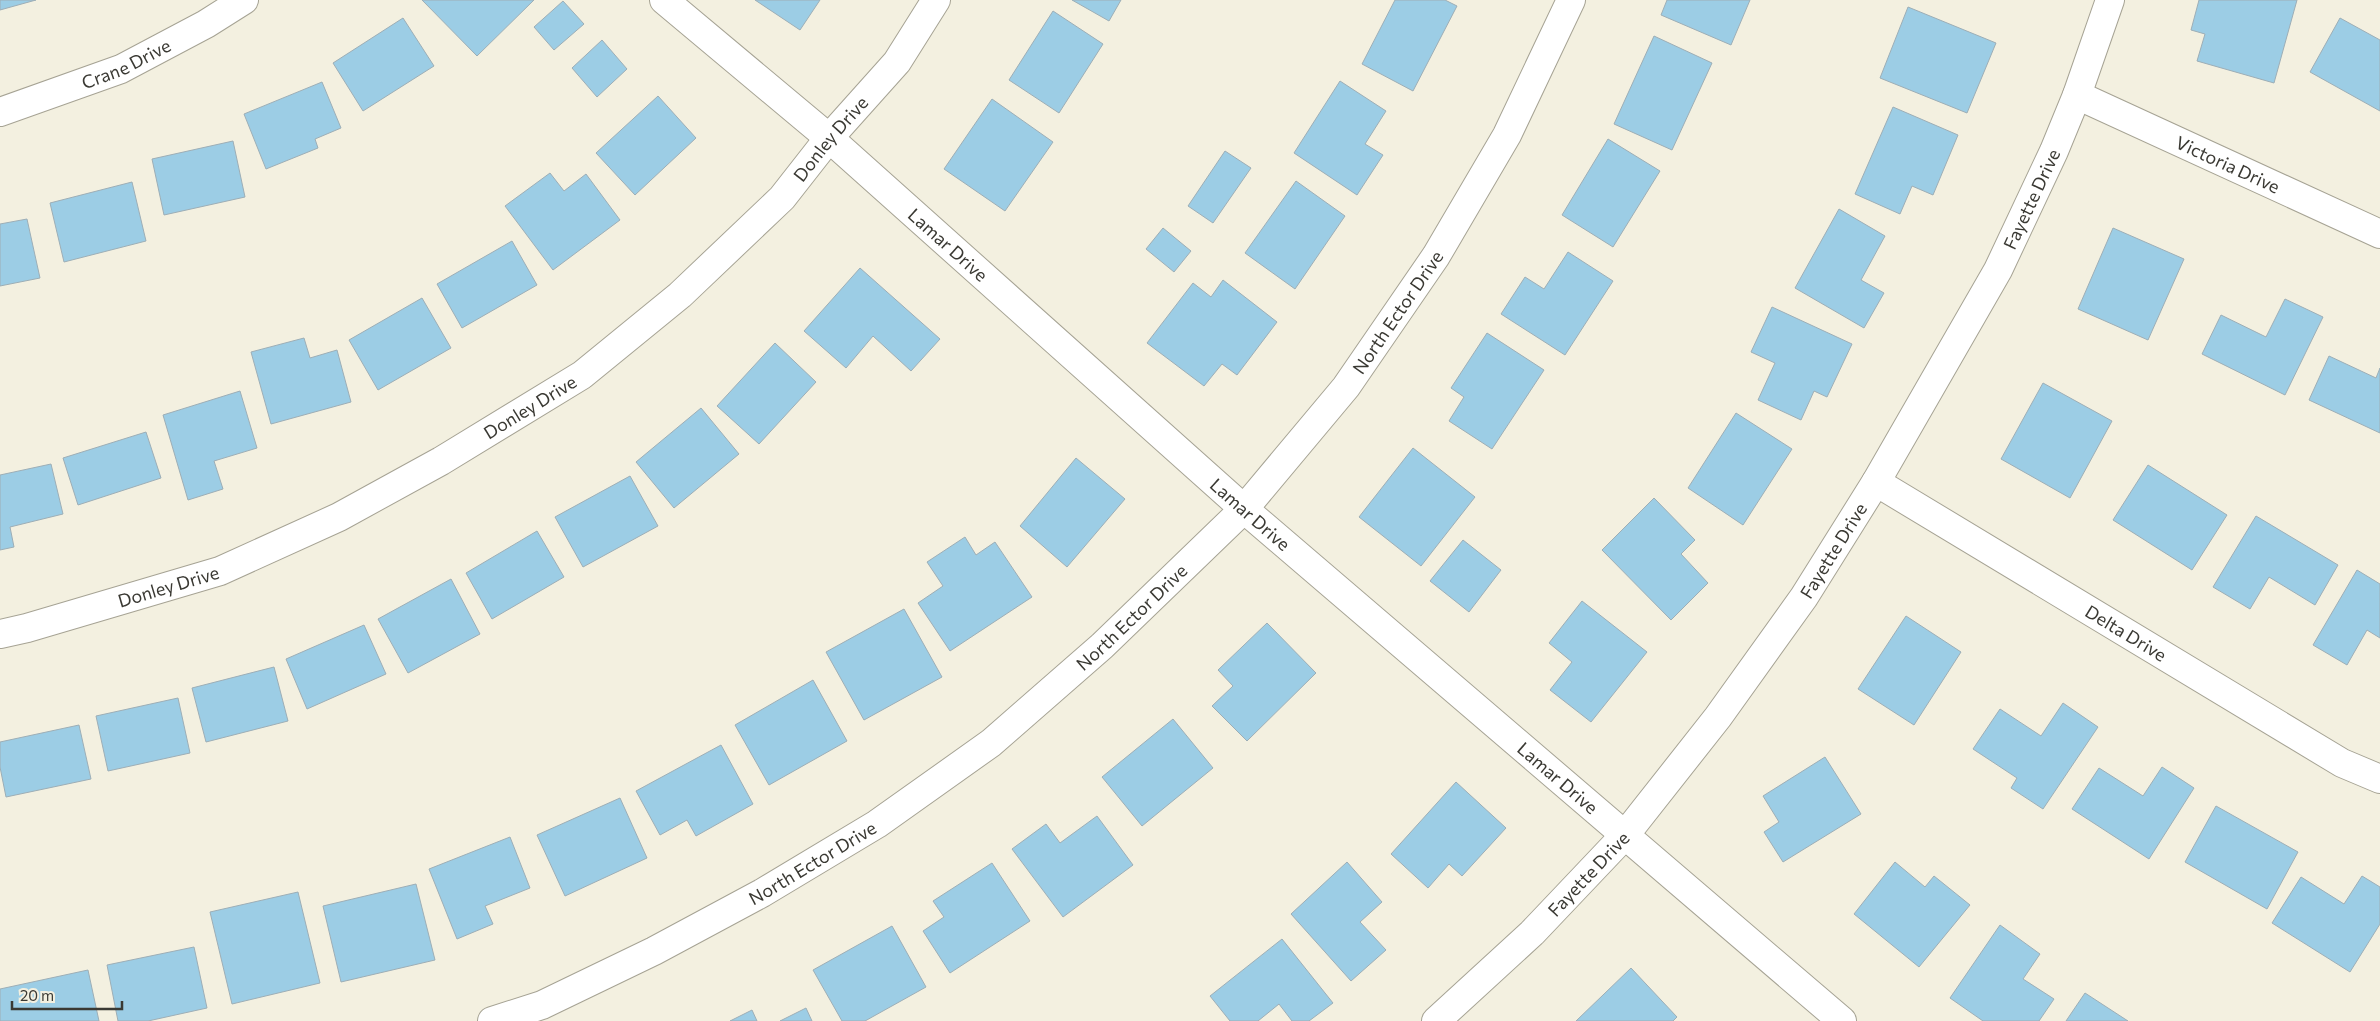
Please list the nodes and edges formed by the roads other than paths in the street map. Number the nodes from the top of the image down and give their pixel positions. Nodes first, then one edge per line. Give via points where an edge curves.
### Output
1 (244, 0) edge
2 (664, 0) edge
3 (936, 0) edge
4 (1571, 0) edge
5 (2110, 0) edge
6 (2077, 95) junction
7 (0, 112) edge
8 (829, 138) junction
9 (2380, 234) edge
10 (1876, 482) junction
11 (1244, 509) junction
12 (0, 634) edge
13 (2380, 779) edge
14 (1625, 835) junction
15 (492, 1021) edge
16 (1436, 1021) edge
17 (1842, 1021) edge

1 - 7 street, Crane Drive via 121,69
2 - 8 street, Lamar Drive
3 - 8 street, Donley Drive via 897,62
4 - 11 street, North Ector Drive via 1507,135 1436,256 1346,387
5 - 6 street, Fayette Drive
6 - 9 street, Victoria Drive
6 - 10 street, Fayette Drive via 1998,270
8 - 11 street, Lamar Drive
8 - 12 street, Donley Drive via 782,198 680,295 582,375 441,461 339,517 220,571
10 - 13 street, Delta Drive via 2342,763
10 - 14 street, Fayette Drive via 1799,605 1718,717
11 - 14 street, Lamar Drive
11 - 15 street, North Ector Drive via 1102,646 998,736 877,824 762,893 654,951 542,1005
14 - 16 street, Fayette Drive via 1532,933
14 - 17 street, Lamar Drive

